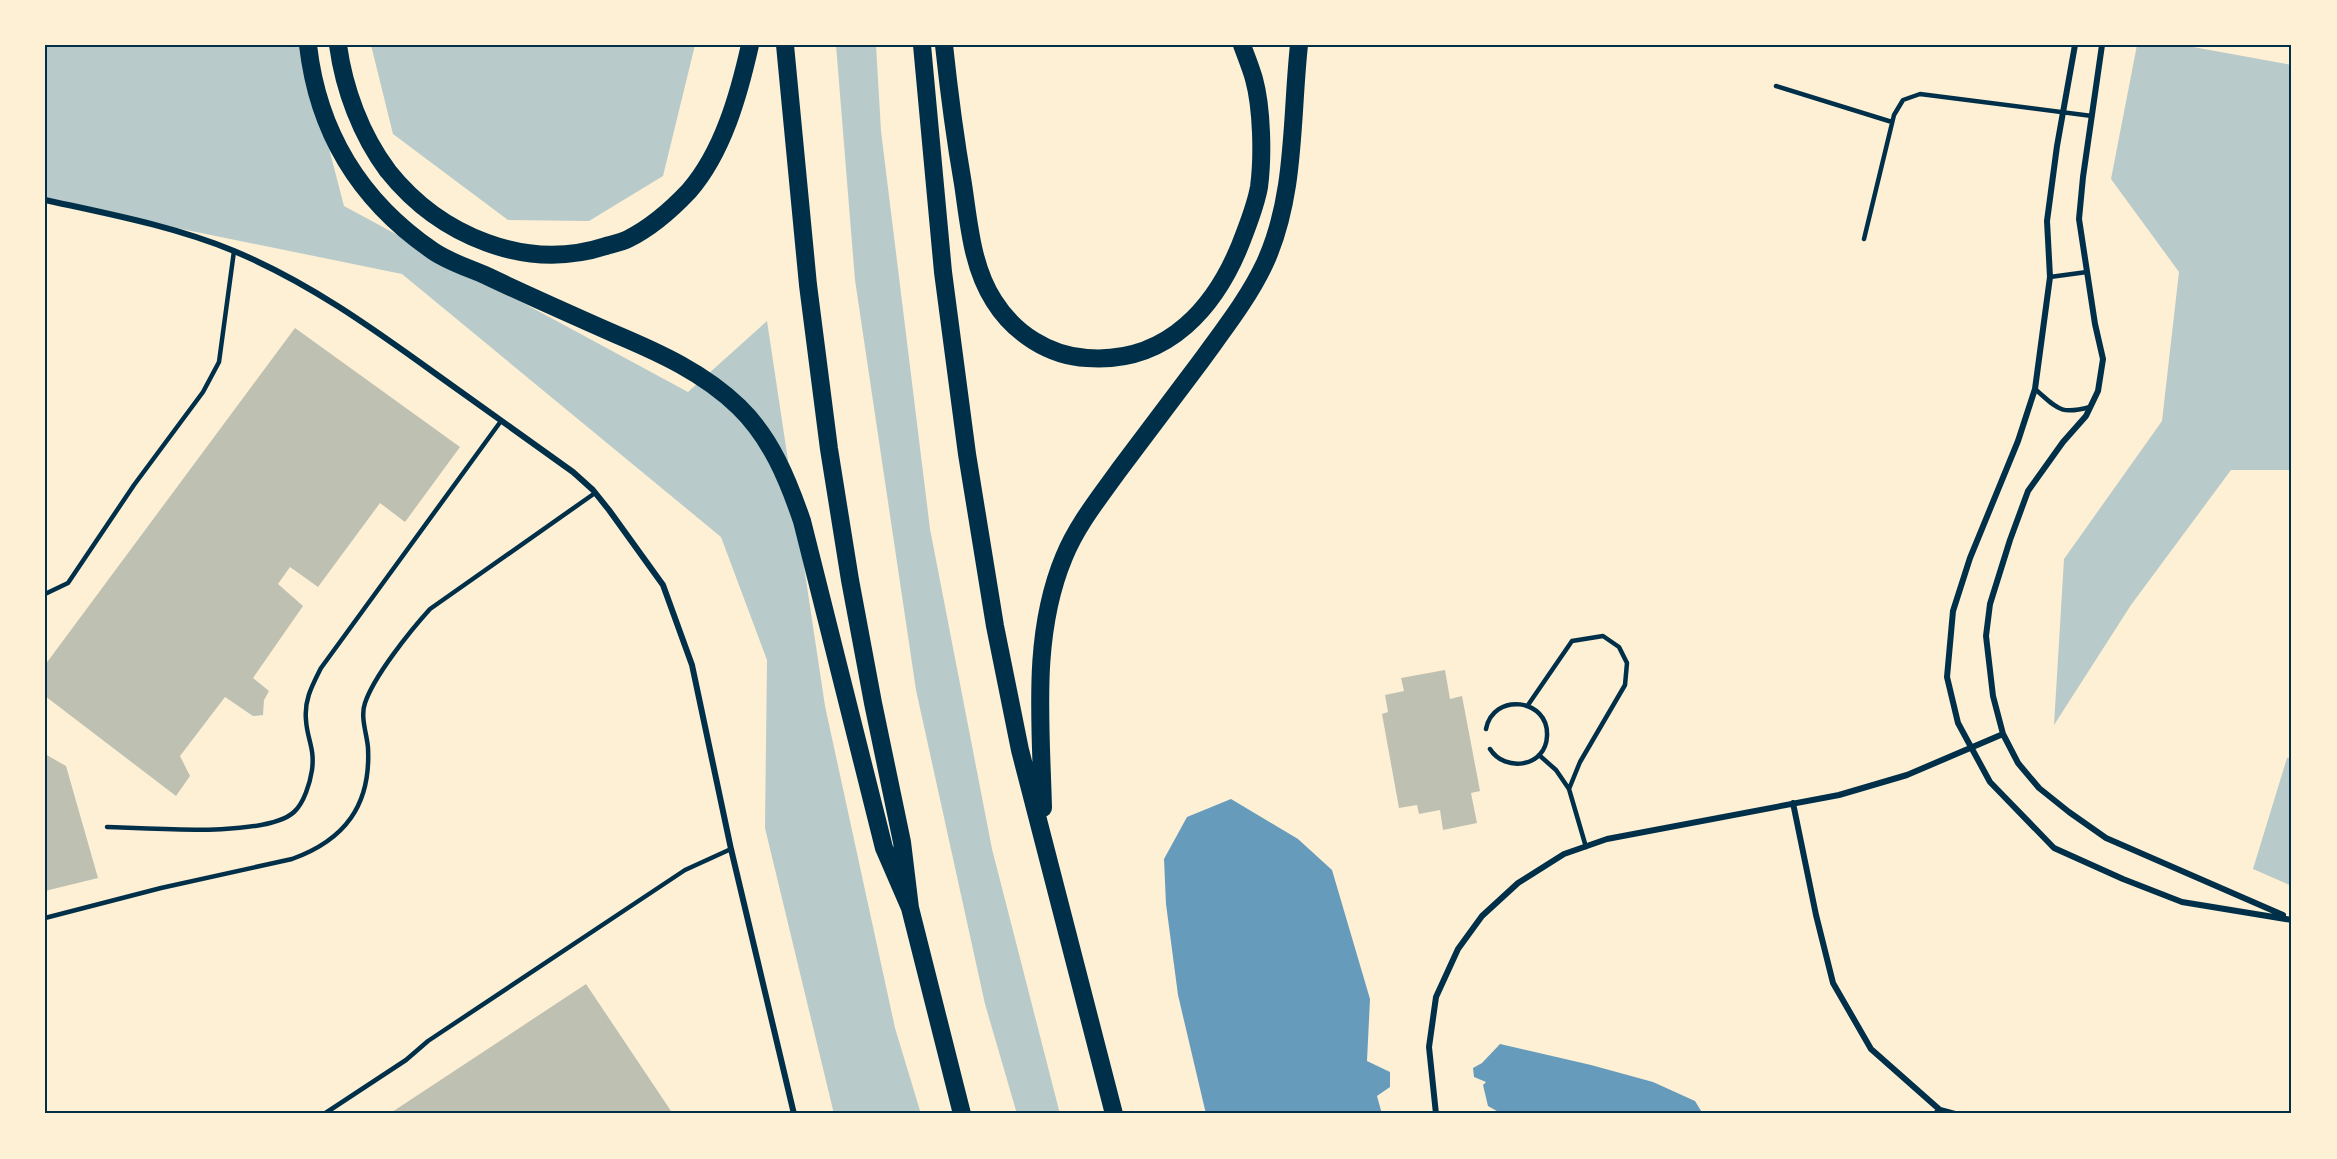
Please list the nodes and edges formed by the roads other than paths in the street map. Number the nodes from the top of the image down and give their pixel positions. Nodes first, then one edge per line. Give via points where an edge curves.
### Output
1 (308, 45) edge
2 (338, 45) edge
3 (750, 45) edge
4 (785, 45) edge
5 (922, 45) edge
6 (944, 45) edge
7 (1242, 45) edge
8 (1299, 45) edge
9 (2075, 45) edge
10 (2102, 45) edge
11 (1776, 86) dead end
12 (2063, 113) junction
13 (2092, 116) junction
14 (1892, 122) junction
15 (45, 200) edge
16 (1864, 239) dead end
17 (234, 251) junction
18 (2087, 272) junction
19 (2050, 276) junction
20 (2035, 389) junction
21 (2091, 406) junction
22 (501, 421) junction
23 (595, 493) junction
24 (45, 594) edge
25 (1528, 705) junction
26 (1486, 729) dead end
27 (2003, 734) junction
28 (1972, 748) junction
29 (1490, 749) dead end
30 (1539, 755) junction
31 (1569, 789) junction
32 (1793, 803) junction
33 (107, 827) dead end
34 (1044, 837) junction
35 (1586, 847) junction
36 (731, 849) junction
37 (910, 909) junction
38 (45, 918) edge
39 (2292, 919) edge
40 (1937, 1112) edge
41 (324, 1114) edge
42 (794, 1114) edge
43 (962, 1114) edge
44 (1114, 1114) edge
45 (1436, 1114) edge
46 (1955, 1114) edge

1 - 37 highway via 315,91 334,141 351,171 395,222 435,252 702,376 741,409 761,433 776,456 802,521 884,848
2 - 3 highway via 355,112 387,169 407,191 430,212 482,242 527,254 558,256 588,252 628,239 659,218 689,190 718,145
4 - 37 highway via 808,285 829,449 870,692 902,842
5 - 34 highway via 943,272 967,454 995,626 1020,750
6 - 7 highway via 972,246 984,283 1005,318 1039,344 1075,358 1104,360 1150,349 1183,329 1211,298 1235,258 1258,188 1261,134 1255,81
8 - 34 highway via 1288,176 1282,212 1265,262 1238,312 1087,514 1057,577 1041,657
9 - 12 street
10 - 13 street
11 - 14 lane
12 - 13 lane
12 - 14 lane via 1920,94 1903,100
12 - 19 street via 2047,221
13 - 18 street via 2079,219
14 - 16 lane
15 - 17 street via 131,218
17 - 22 street via 329,299
17 - 24 lane via 219,362 203,392 68,583
18 - 19 lane
18 - 21 street via 2103,359 2098,391
19 - 20 street
20 - 21 lane via 2056,408 2070,412
20 - 28 street via 1953,611 1947,677 1958,723
21 - 27 street via 2028,491 1990,604 1987,656
22 - 23 street via 573,472
22 - 33 lane via 321,668 307,695 312,770 305,794 293,812 270,823 240,827
23 - 36 street via 663,585 692,666
23 - 38 lane via 430,609 415,625 364,704 368,766 363,791 344,829 292,859
25 - 26 lane via 1518,703 1498,709
25 - 30 lane via 1543,718 1547,728 1548,738
25 - 31 lane via 1572,640 1603,636 1619,646 1627,663 1626,685 1580,762
27 - 28 street
27 - 39 street via 2018,762 2039,788 2106,838
28 - 32 street via 1907,775 1839,795
28 - 39 street via 1990,782 2054,848 2182,902
29 - 30 lane via 1511,765 1531,762
30 - 31 lane
31 - 35 lane
32 - 35 street via 1607,839
32 - 40 street via 1833,983 1871,1049
34 - 44 highway
35 - 45 street via 1564,854 1518,883 1482,916 1458,949 1436,997 1429,1047
36 - 41 lane via 685,870
36 - 42 street
37 - 43 highway
40 - 46 street

